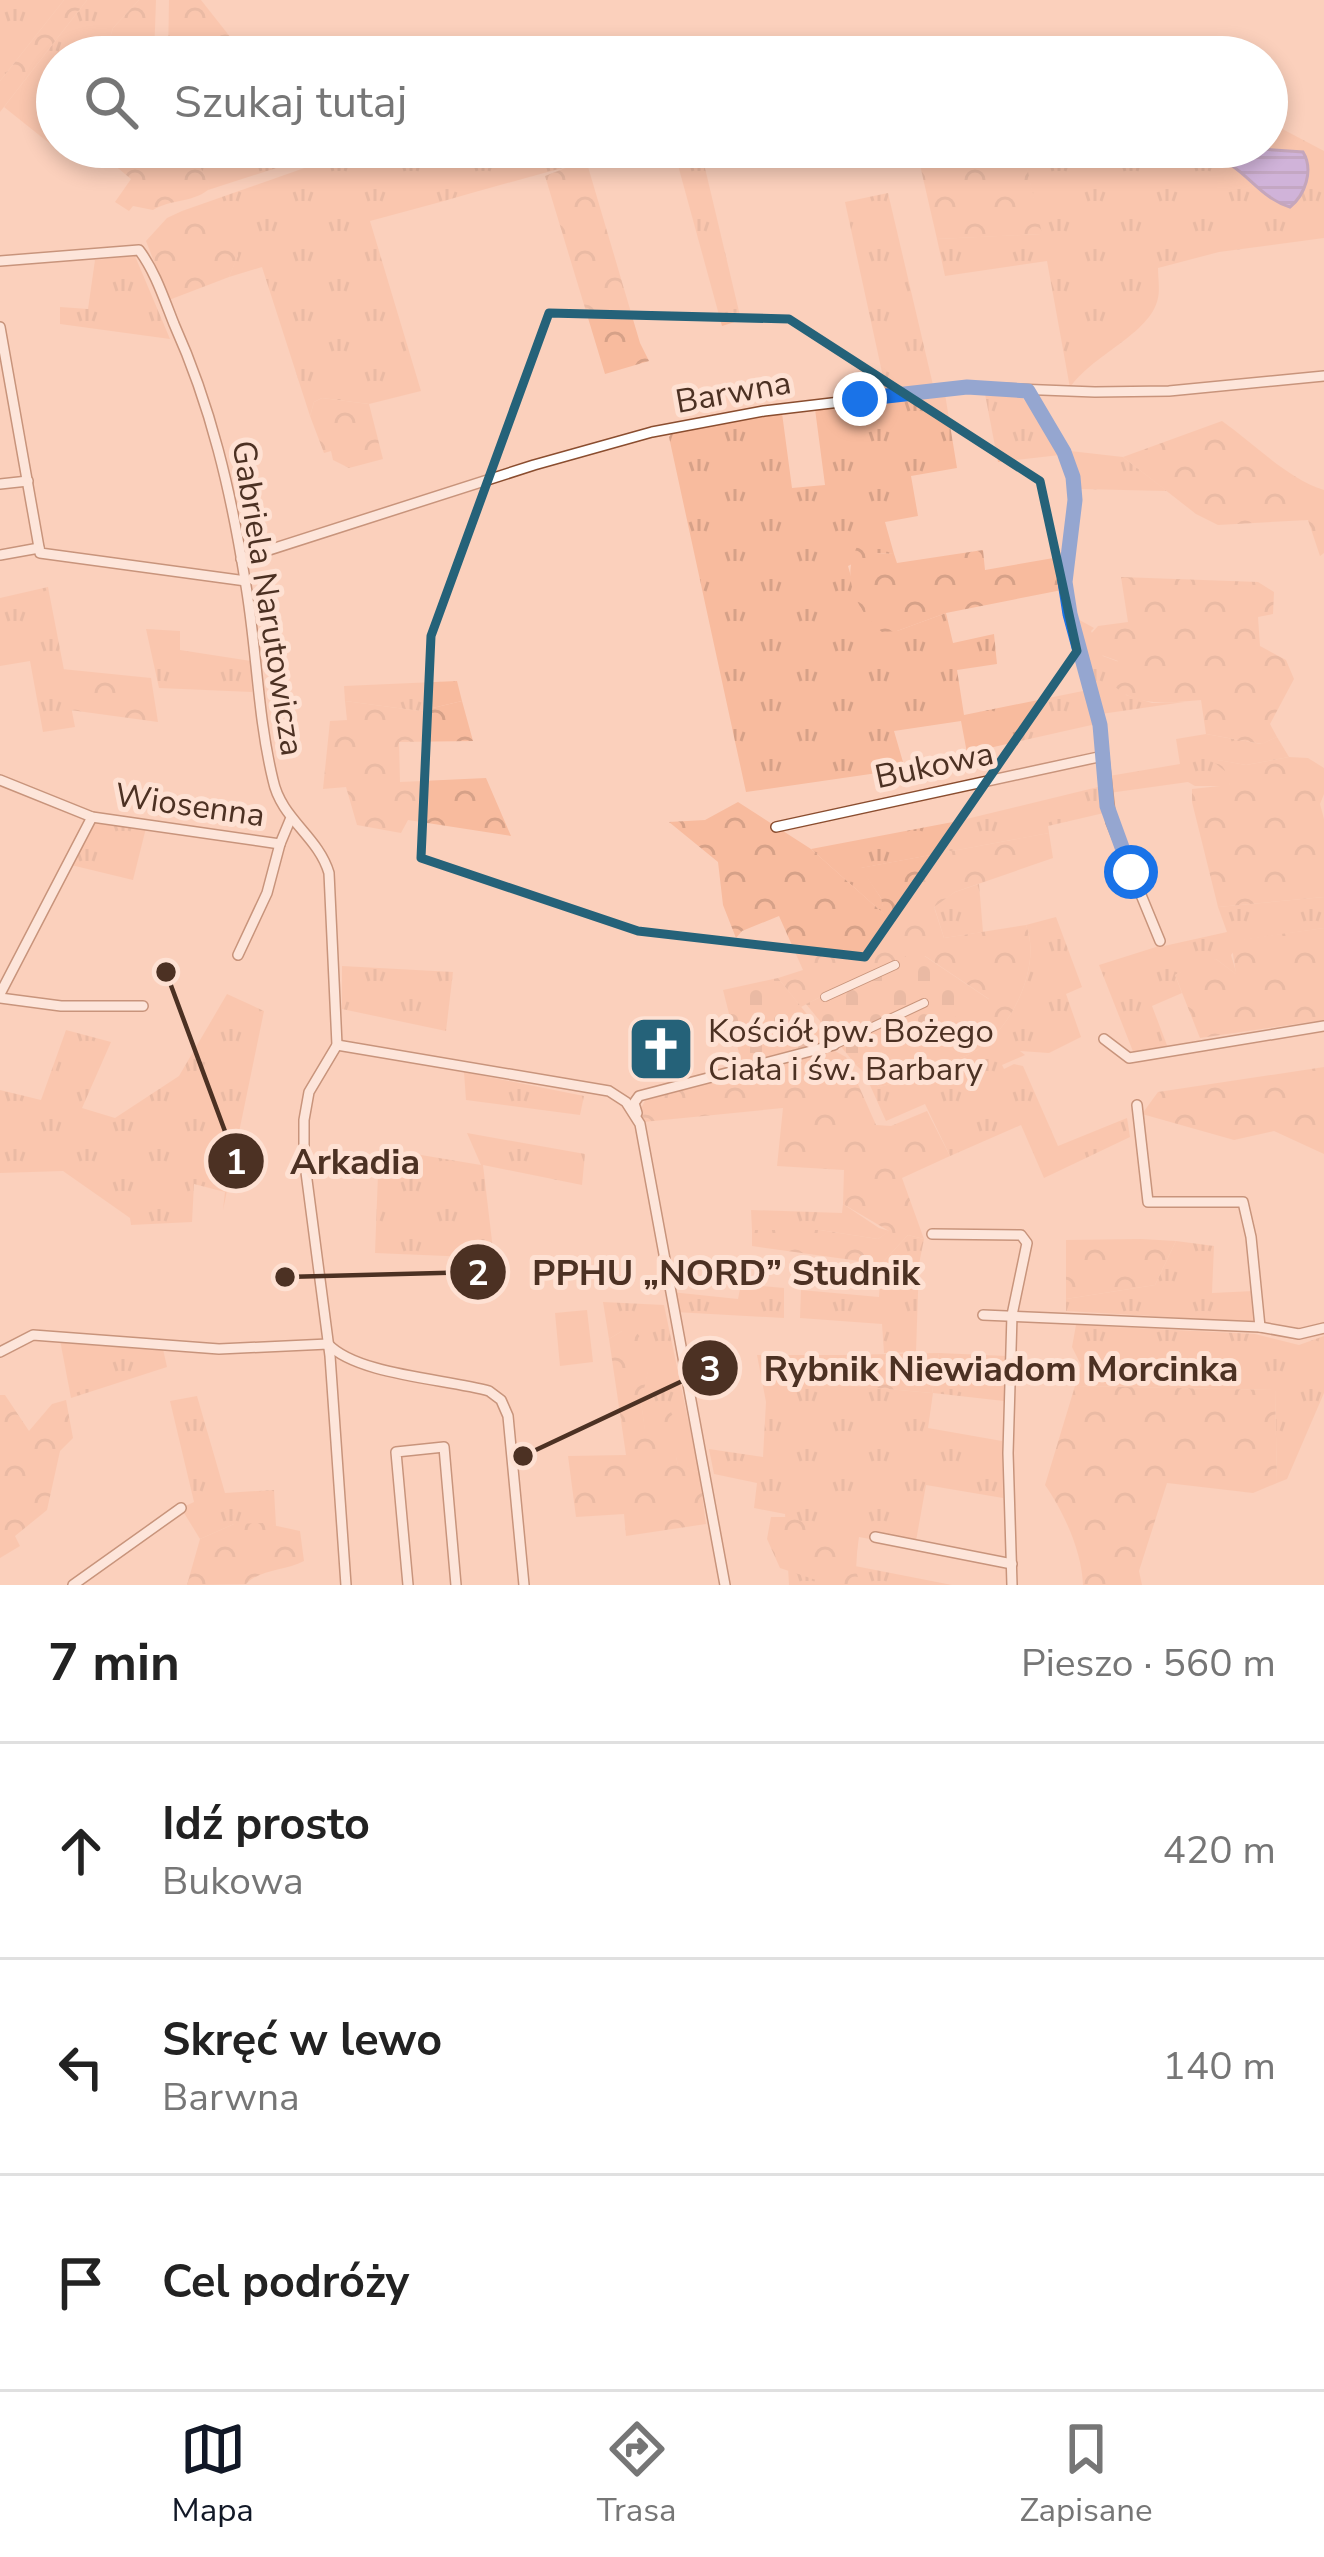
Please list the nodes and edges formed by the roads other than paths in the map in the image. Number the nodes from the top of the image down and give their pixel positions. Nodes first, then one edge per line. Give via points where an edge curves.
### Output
1 (0, 261) edge
2 (0, 327) edge
3 (1324, 376) edge
4 (1028, 391) junction
5 (28, 482) junction
6 (0, 484) edge
7 (39, 548) junction
8 (0, 555) edge
9 (241, 559) junction
10 (246, 581) junction
11 (1102, 756) junction
12 (0, 780) edge
13 (92, 818) junction
14 (290, 820) junction
15 (776, 827) dead end
16 (280, 844) junction
17 (1160, 940) dead end
18 (238, 955) dead end
19 (895, 965) dead end
20 (0, 996) edge
21 (825, 997) dead end
22 (924, 1003) dead end
23 (143, 1006) dead end
24 (1324, 1026) edge
25 (1103, 1039) dead end
26 (337, 1045) junction
27 (834, 1045) joint
28 (609, 1091) junction
29 (657, 1091) junction
30 (1137, 1105) dead end
31 (640, 1124) junction
32 (932, 1234) dead end
33 (983, 1315) dead end
34 (1012, 1315) junction
35 (1260, 1327) junction
36 (1324, 1328) edge
37 (0, 1352) edge
38 (336, 1355) junction
39 (181, 1508) dead end
40 (875, 1537) dead end
41 (1012, 1564) junction
42 (73, 1585) edge
43 (346, 1585) edge
44 (408, 1585) edge
45 (456, 1585) edge
46 (524, 1585) edge
47 (725, 1585) edge
48 (1012, 1585) edge

1 - 9 street, Gabriela Narutowicza via 139,250 206,401
2 - 5 street
3 - 4 street, Barwna via 1169,391
4 - 9 street, Barwna via 967,387 652,432
4 - 11 street via 1073,477 1065,582
5 - 6 street
5 - 7 street
7 - 8 street
7 - 10 street
9 - 10 street, Gabriela Narutowicza
10 - 14 street, Gabriela Narutowicza via 258,704 274,787
11 - 15 street, Bukowa
11 - 17 street via 1111,822
12 - 13 street, Wiosenna
13 - 16 street, Wiosenna
13 - 20 street, Wiosenna
14 - 16 street, Wiosenna
14 - 26 street, Gabriela Narutowicza via 315,844 328,873
16 - 18 street, Wiosenna
19 - 21 street
20 - 23 street, Wiosenna
22 - 27 street
24 - 25 street via 1129,1058
26 - 28 street
26 - 38 street via 309,1092 304,1120
27 - 29 street
28 - 29 street
28 - 31 street
29 - 31 street via 635,1100
30 - 35 street via 1148,1202 1243,1202
31 - 47 street
32 - 34 street via 1026,1238
33 - 34 street
34 - 35 street
34 - 41 street
35 - 36 street via 1299,1334
37 - 38 street via 33,1335
38 - 43 street
38 - 46 street via 501,1400
39 - 42 street
40 - 41 street
41 - 48 street
44 - 45 street via 397,1452 444,1448

